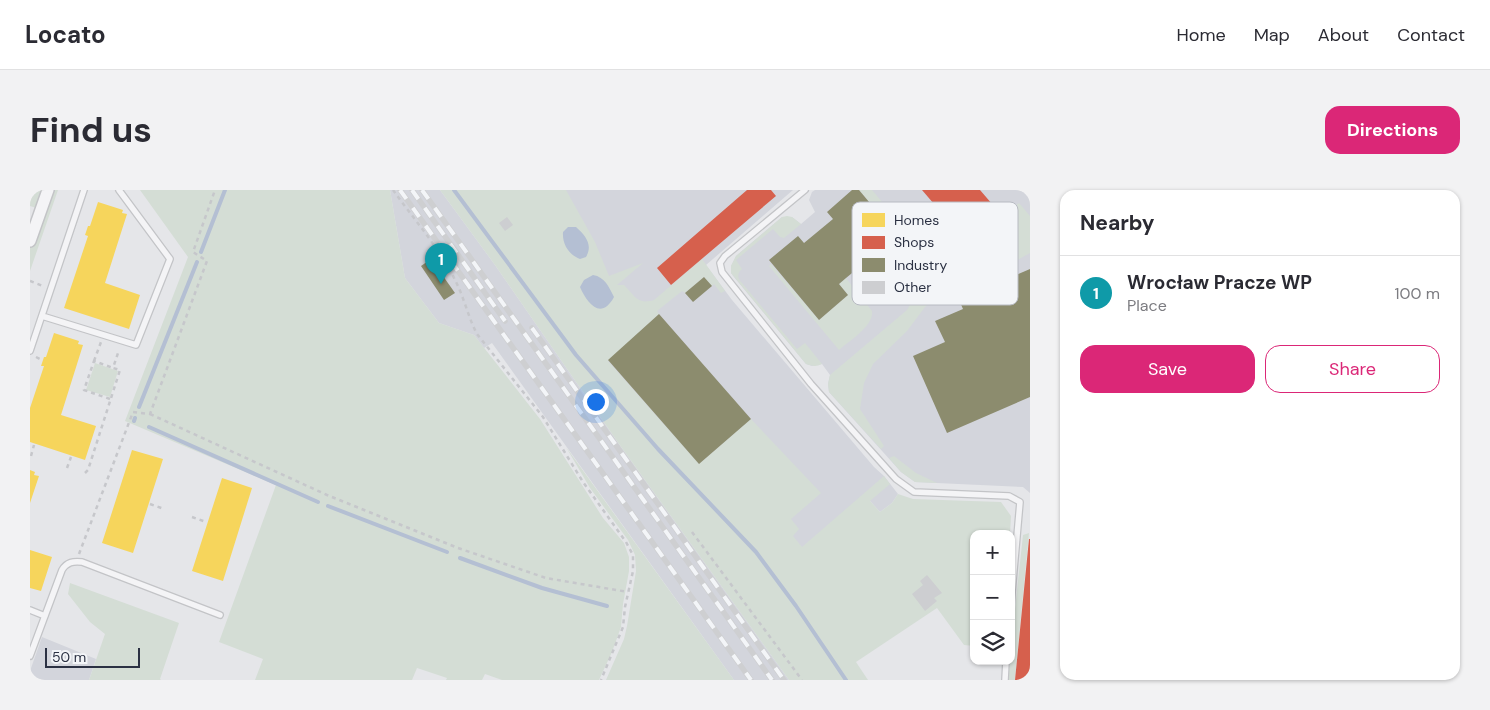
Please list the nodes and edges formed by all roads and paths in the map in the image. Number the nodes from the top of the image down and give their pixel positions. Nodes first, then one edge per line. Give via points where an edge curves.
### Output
1 (48, 190) edge
2 (84, 190) edge
3 (119, 190) edge
4 (216, 190) edge
5 (393, 190) edge
6 (805, 190) edge
7 (30, 241) edge
8 (30, 281) edge
9 (51, 289) junction
10 (42, 316) junction
11 (103, 335) junction
12 (122, 341) junction
13 (30, 351) edge
14 (94, 361) junction
15 (113, 368) junction
16 (111, 399) junction
17 (150, 414) junction
18 (34, 445) dead end
19 (31, 456) edge
20 (71, 457) dead end
21 (67, 468) dead end
22 (85, 473) dead end
23 (150, 504) dead end
24 (164, 509) dead end
25 (192, 517) dead end
26 (206, 522) dead end
27 (692, 532) dead end
28 (76, 562) junction
29 (1014, 575) edge
30 (628, 592) junction
31 (30, 610) edge
32 (220, 615) dead end
33 (45, 616) junction
34 (30, 656) edge
35 (1006, 665) edge
36 (601, 680) edge
37 (802, 680) edge
38 (1005, 680) edge

1 - 7 street
2 - 9 lane
3 - 12 lane via 170,259 136,345
4 - 17 path via 193,252 208,261
5 - 30 path via 447,265 477,334 543,417 583,482 626,542 633,556
6 - 29 lane via 725,256 720,264 722,272 811,384 896,479 914,492 1009,496 1020,502
8 - 9 path
9 - 10 lane
10 - 11 lane
10 - 13 lane
11 - 12 lane
11 - 14 path
12 - 15 path
14 - 15 path
14 - 16 path via 84,390
15 - 16 path via 120,370
16 - 22 path
17 - 28 path via 133,412
17 - 30 path via 327,495 458,548 546,578
18 - 19 path
20 - 21 path
23 - 24 path
25 - 26 path
27 - 37 path
28 - 32 lane
28 - 33 lane via 67,564 62,570
30 - 36 path via 623,627
31 - 33 lane
33 - 34 lane
35 - 38 lane

